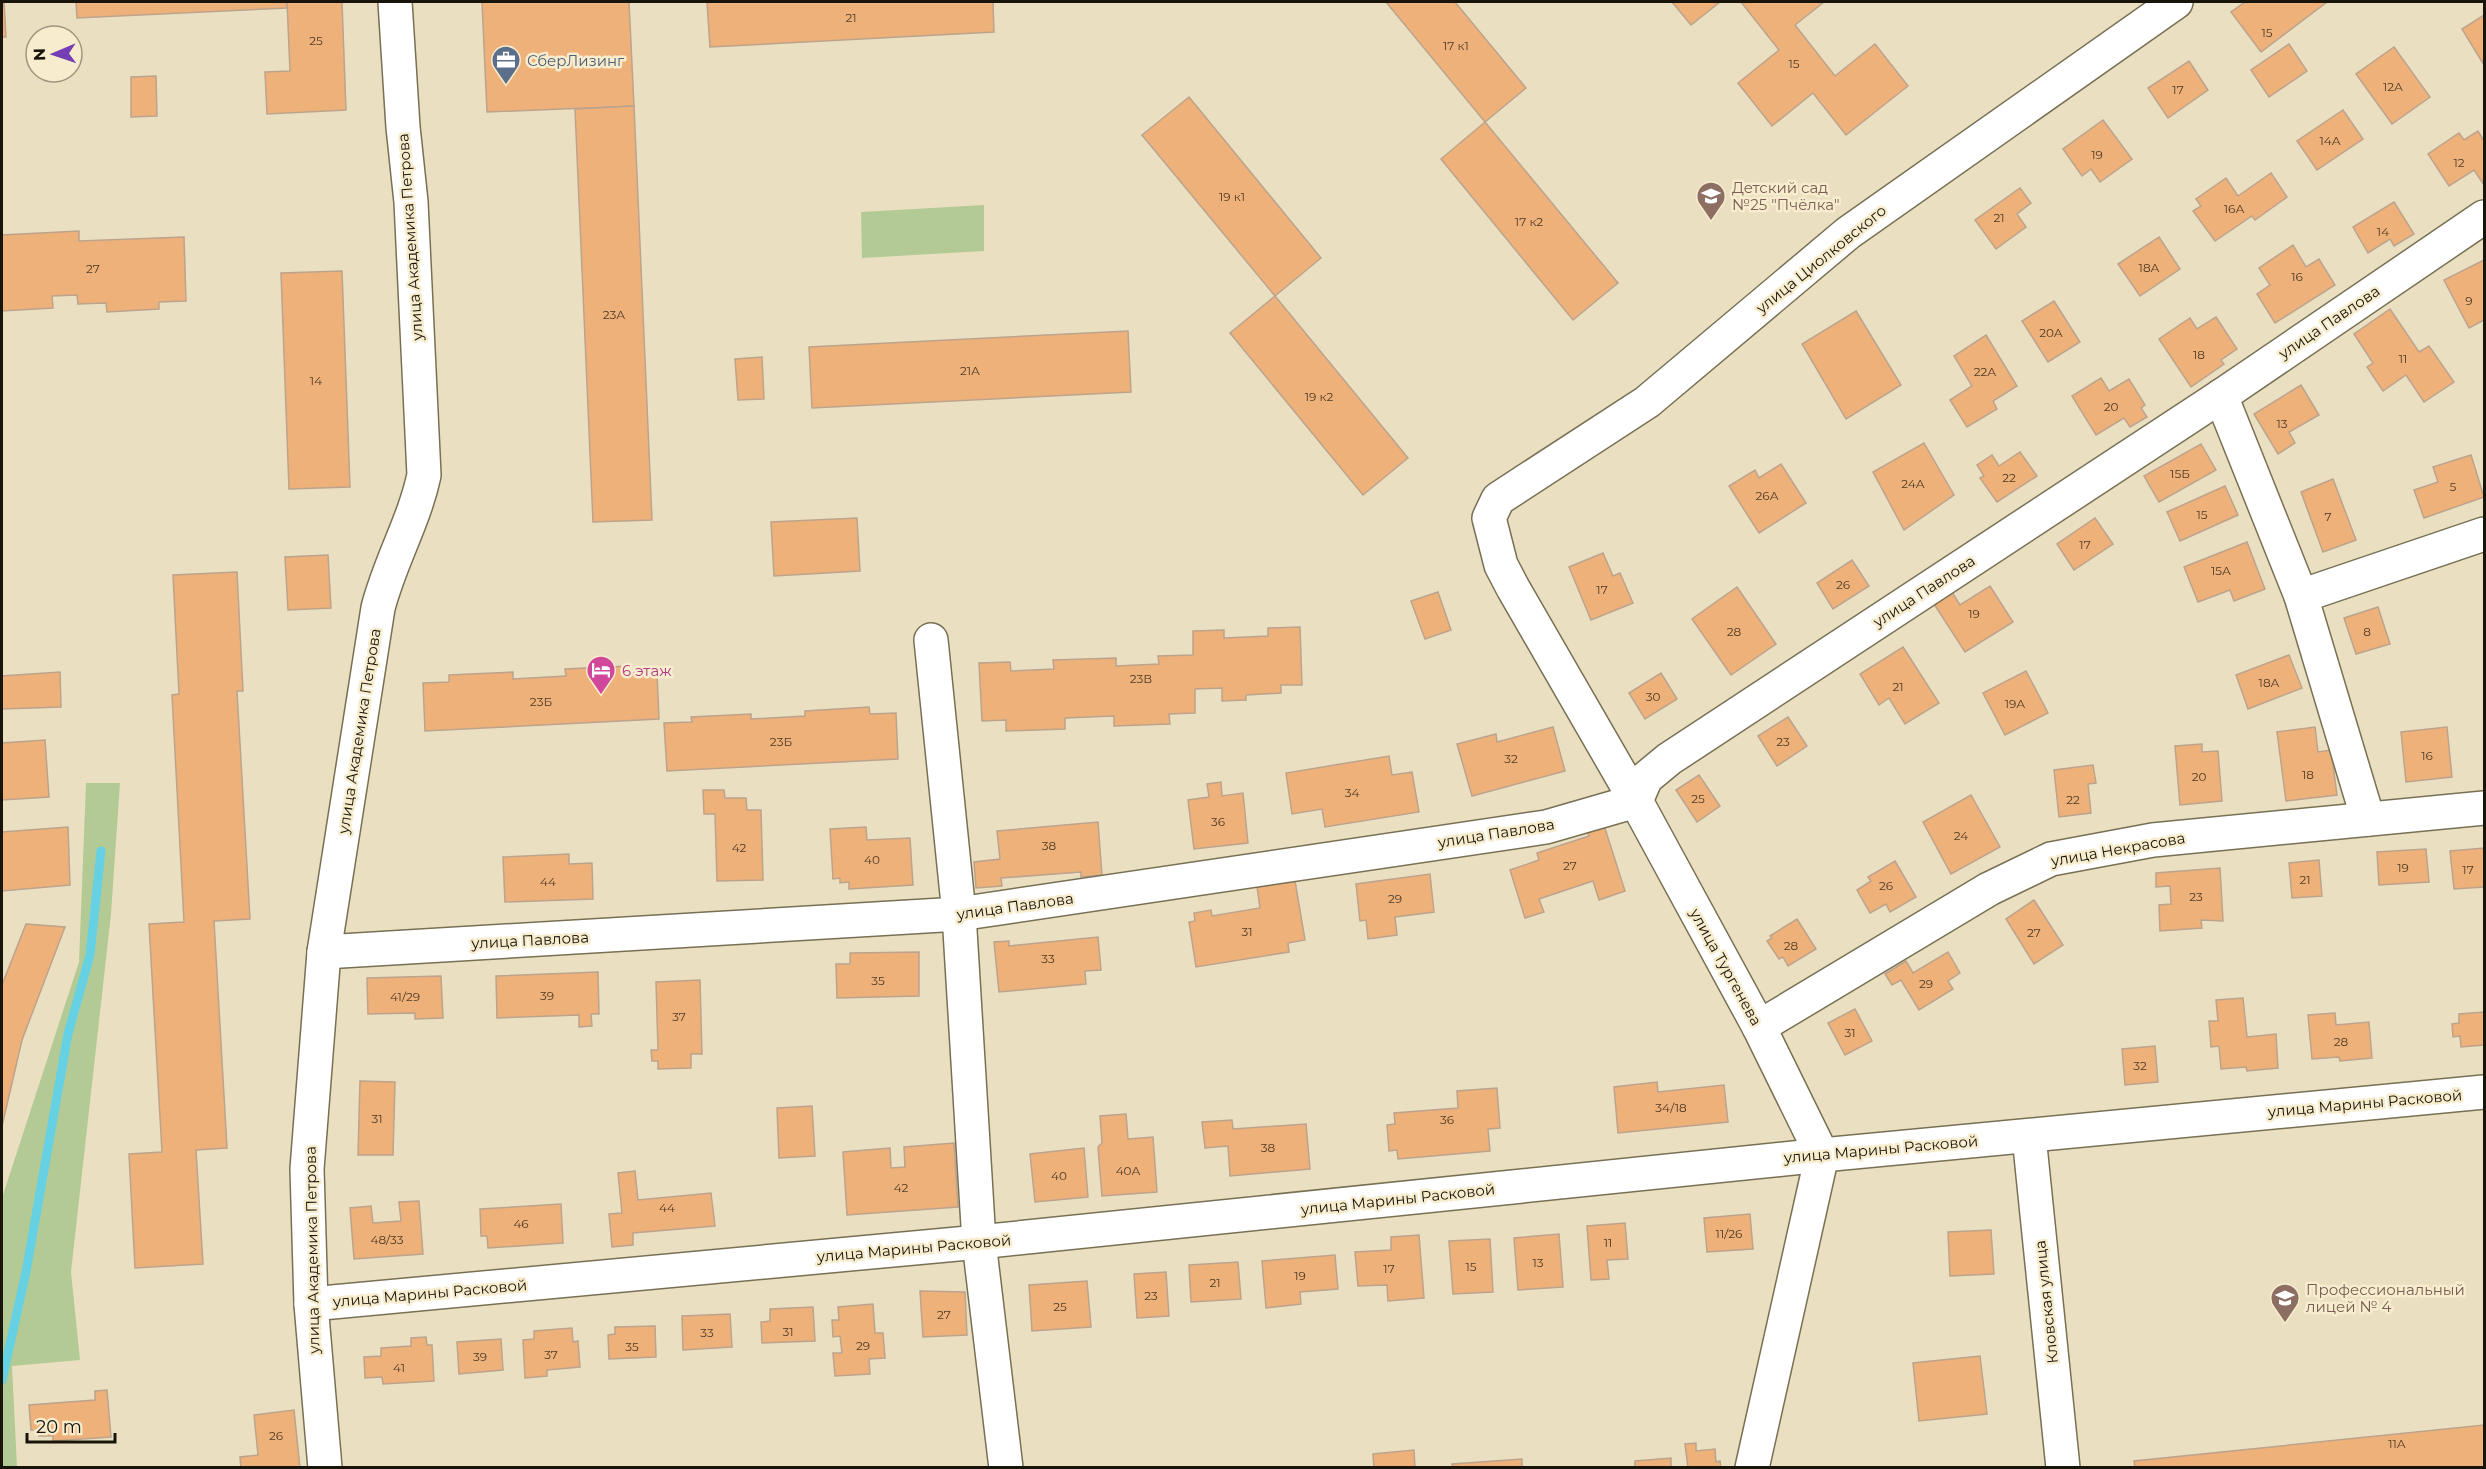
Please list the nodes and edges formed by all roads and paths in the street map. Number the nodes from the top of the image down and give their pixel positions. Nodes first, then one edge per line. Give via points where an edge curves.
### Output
1 (395, 2) edge
2 (2176, 2) edge
3 (2484, 217) edge
4 (2221, 396) junction
5 (1498, 499) joint
6 (2484, 534) edge
7 (2301, 596) junction
8 (931, 640) dead end
9 (1636, 801) junction
10 (2484, 808) edge
11 (2368, 819) junction
12 (959, 914) junction
13 (324, 952) junction
14 (1759, 1026) junction
15 (2484, 1092) edge
16 (2029, 1136) junction
17 (1822, 1155) junction
18 (979, 1242) junction
19 (310, 1304) junction
20 (325, 1467) edge
21 (1006, 1467) edge
22 (1752, 1467) edge
23 (2063, 1467) edge

1 - 13 street, улица Академика Петрова via 411,202 424,475 417,509 386,577 378,608
2 - 5 street, улица Циолковского via 1848,233 1647,402
3 - 4 street, улица Павлова
4 - 7 street
4 - 9 street, улица Павлова via 1669,759 1646,778
5 - 9 street, улица Тургенева via 1488,518 1501,565
6 - 7 street
7 - 11 street
8 - 12 street
9 - 12 street, улица Павлова via 1546,827
9 - 14 street, улица Тургенева
10 - 11 street, улица Некрасова
11 - 14 street, улица Некрасова via 2153,840 2051,859 1989,889
12 - 13 street, улица Павлова
12 - 18 street
13 - 19 street, улица Академика Петрова via 307,1169
14 - 17 street, улица Тургенева
15 - 16 street, улица Марины Расковой
16 - 17 street, улица Марины Расковой
16 - 23 street, Кловская улица
17 - 18 street, улица Марины Расковой
17 - 22 street
18 - 19 street, улица Марины Расковой
18 - 21 street
19 - 20 street, улица Академика Петрова

